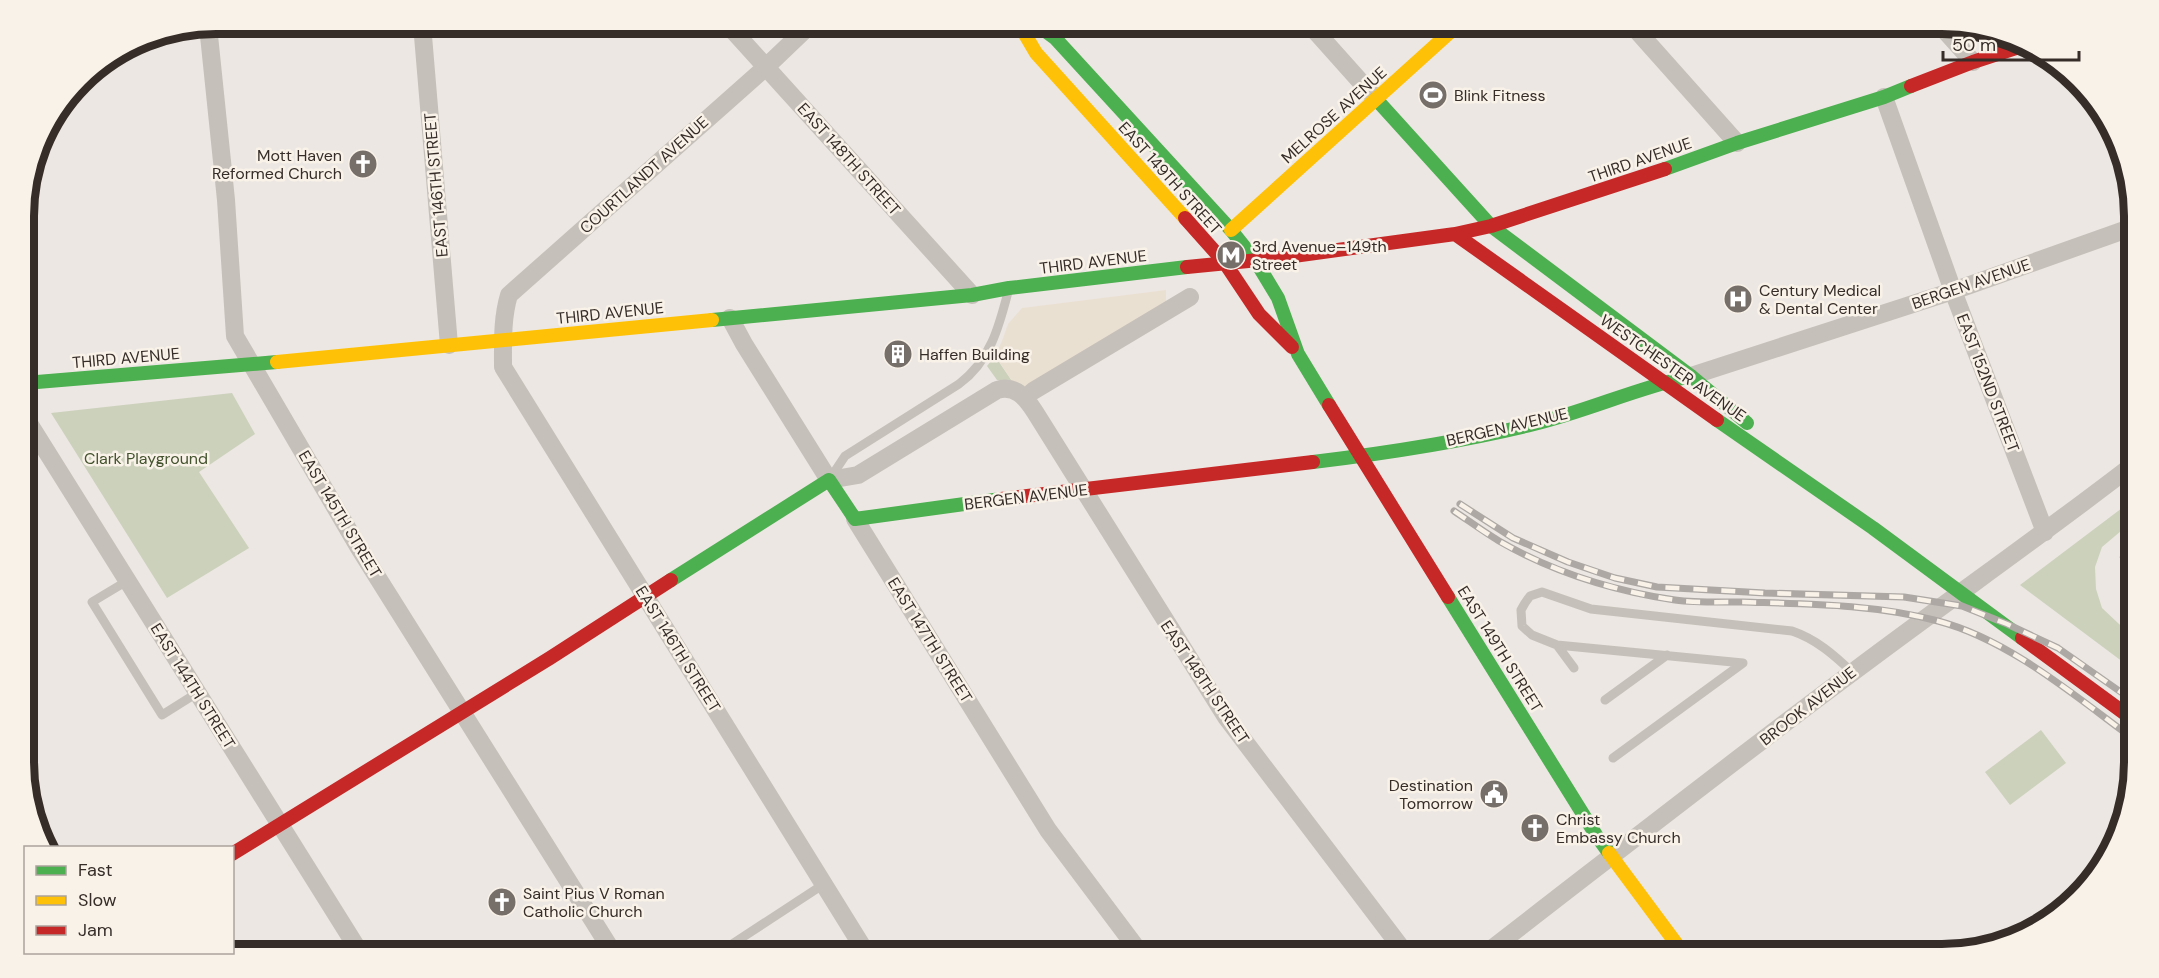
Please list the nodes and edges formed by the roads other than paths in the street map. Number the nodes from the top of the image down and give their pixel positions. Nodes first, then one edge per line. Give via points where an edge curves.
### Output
1 (424, 34) edge
2 (736, 34) edge
3 (801, 34) edge
4 (1024, 34) edge
5 (1050, 34) edge
6 (1318, 34) edge
7 (1448, 34) edge
8 (1640, 34) edge
9 (1948, 34) edge
10 (209, 35) edge
11 (2014, 49) edge
12 (1973, 62) junction
13 (766, 67) junction
14 (1884, 97) junction
15 (1376, 99) junction
16 (1737, 143) junction
17 (1491, 226) junction
18 (1231, 230) junction
19 (2124, 230) edge
20 (1455, 234) junction
21 (1255, 260) junction
22 (1225, 263) junction
23 (1009, 288) junction
24 (1953, 291) junction
25 (972, 295) junction
26 (1190, 297) dead end
27 (730, 318) junction
28 (502, 340) junction
29 (449, 345) junction
30 (1298, 354) junction
31 (251, 364) junction
32 (1691, 376) junction
33 (35, 381) edge
34 (1664, 382) junction
35 (1028, 394) junction
36 (35, 432) edge
37 (1359, 456) junction
38 (2124, 472) edge
39 (829, 480) junction
40 (1083, 488) junction
41 (855, 519) junction
42 (1873, 528) junction
43 (2045, 532) junction
44 (127, 581) junction
45 (1959, 592) junction
46 (645, 597) junction
47 (1557, 645) junction
48 (1667, 655) junction
49 (1574, 668) dead end
50 (1852, 672) junction
51 (197, 693) junction
52 (1605, 700) dead end
53 (463, 712) junction
54 (2124, 713) edge
55 (1613, 758) dead end
56 (280, 825) junction
57 (234, 853) edge
58 (1611, 857) junction
59 (824, 884) junction
60 (1133, 943) edge
61 (1398, 943) edge
62 (1499, 943) edge
63 (1676, 943) edge
64 (355, 944) edge
65 (608, 944) edge
66 (733, 944) edge
67 (861, 944) edge

1 - 29 street, EAST 146TH STREET
2 - 13 street, EAST 148TH STREET
3 - 13 street, COURTLANDT AVENUE
4 - 22 main road, EAST 149TH STREET via 1036,53
5 - 18 main road, EAST 149TH STREET
6 - 15 street
7 - 15 main road, MELROSE AVENUE
8 - 16 street
9 - 12 street
10 - 31 street, EAST 145TH STREET via 235,336
11 - 12 main road, THIRD AVENUE
12 - 14 main road, THIRD AVENUE
13 - 25 street, EAST 148TH STREET
13 - 28 street, COURTLANDT AVENUE via 509,295
14 - 16 main road, THIRD AVENUE
14 - 24 street, EAST 152ND STREET
15 - 17 main road, WESTCHESTER AVENUE
15 - 18 main road, MELROSE AVENUE
16 - 17 main road, THIRD AVENUE
17 - 20 main road, THIRD AVENUE
17 - 32 main road, WESTCHESTER AVENUE
18 - 21 main road, EAST 149TH STREET
19 - 24 street, BERGEN AVENUE
20 - 21 main road, THIRD AVENUE
20 - 34 main road, WESTCHESTER AVENUE
21 - 22 main road, THIRD AVENUE
21 - 30 main road, EAST 149TH STREET via 1278,298
22 - 23 main road, THIRD AVENUE
22 - 30 main road, EAST 149TH STREET via 1259,314
23 - 25 main road, THIRD AVENUE
23 - 39 lane via 995,336 976,370 845,456
24 - 32 street, BERGEN AVENUE
24 - 43 street, EAST 152ND STREET
25 - 27 main road, THIRD AVENUE
26 - 35 street
27 - 28 main road, THIRD AVENUE
27 - 39 street, EAST 147TH STREET
28 - 29 main road, THIRD AVENUE
28 - 46 street, EAST 146TH STREET via 503,367
29 - 31 main road, THIRD AVENUE
30 - 37 main road, EAST 149TH STREET
31 - 33 main road, THIRD AVENUE
31 - 53 street, EAST 145TH STREET via 359,548
32 - 34 main road, BERGEN AVENUE
32 - 42 main road, WESTCHESTER AVENUE
34 - 37 main road, BERGEN AVENUE via 1535,424
34 - 42 main road, WESTCHESTER AVENUE
35 - 39 street via 1010,388 997,390 858,475
35 - 40 street, EAST 148TH STREET
36 - 44 street, EAST 144TH STREET
37 - 40 main road, BERGEN AVENUE
37 - 58 main road, EAST 149TH STREET
38 - 43 street, BROOK AVENUE
39 - 41 main road, EAST 147TH STREET
39 - 46 main road
40 - 41 main road, BERGEN AVENUE
40 - 61 street, EAST 148TH STREET via 1226,717
41 - 60 street, EAST 147TH STREET via 1048,830
42 - 45 main road, WESTCHESTER AVENUE
43 - 45 street, BROOK AVENUE
44 - 51 street, EAST 144TH STREET
44 - 51 lane via 92,602 162,715
45 - 50 street, BROOK AVENUE
45 - 54 main road, WESTCHESTER AVENUE
46 - 53 main road
46 - 59 street, EAST 146TH STREET
47 - 48 lane
47 - 49 lane
47 - 50 lane via 1532,635 1522,626 1521,610 1530,596 1542,592 1591,609 1792,631 1816,642
48 - 52 lane
48 - 55 lane via 1743,663
50 - 58 street, BROOK AVENUE
51 - 56 street, EAST 144TH STREET
53 - 56 main road
53 - 65 street, EAST 145TH STREET
56 - 57 main road
56 - 64 street, EAST 144TH STREET
58 - 62 street, BROOK AVENUE
58 - 63 main road, EAST 149TH STREET
59 - 66 lane
59 - 67 street, EAST 146TH STREET

